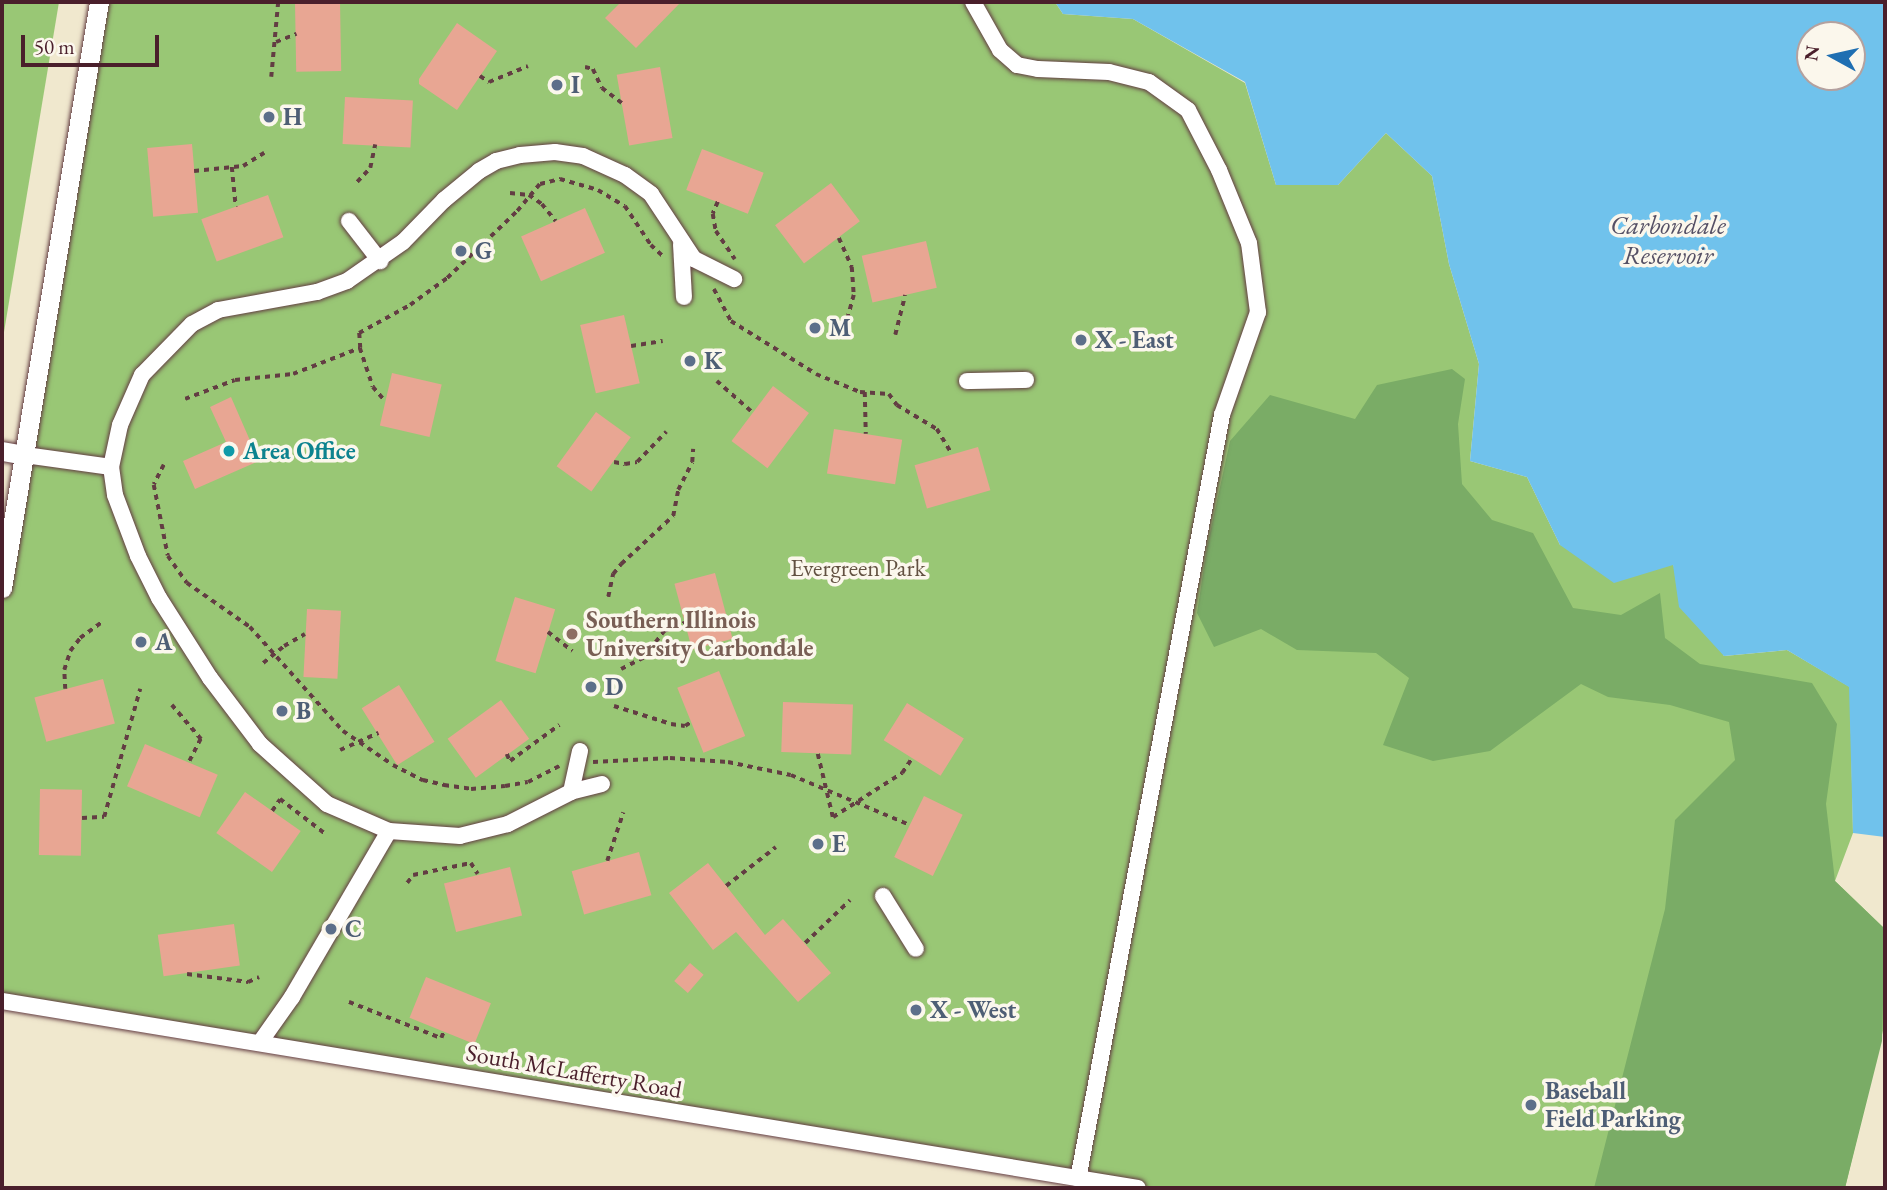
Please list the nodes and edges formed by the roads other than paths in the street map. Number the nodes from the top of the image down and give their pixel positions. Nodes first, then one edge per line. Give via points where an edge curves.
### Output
1 (99, 2) edge
2 (973, 2) edge
3 (349, 221) dead end
4 (680, 238) junction
5 (380, 261) junction
6 (737, 272) road end
7 (684, 297) dead end
8 (1026, 380) dead end
9 (967, 381) dead end
10 (2, 451) edge
11 (24, 455) junction
12 (111, 467) junction
13 (2, 588) edge
14 (579, 758) road end
15 (601, 784) dead end
16 (571, 792) junction
17 (389, 831) junction
18 (883, 896) dead end
19 (916, 949) dead end
20 (2, 1001) edge
21 (261, 1041) junction
22 (1067, 1181) edge
23 (1138, 1188) edge

1 - 11 street
2 - 22 street via 1000,50 1017,65 1136,78 1188,110 1249,243 1258,312 1222,415
3 - 5 street
4 - 5 street via 651,194 625,175 583,156 536,153 496,161 479,171
4 - 6 street via 694,259
4 - 7 street
5 - 12 street via 317,292 236,305 192,324 136,384
8 - 9 street
10 - 11 street
11 - 12 street
11 - 13 street
12 - 17 street via 115,495 159,598 210,678 260,744 327,804
14 - 16 street
15 - 16 street
16 - 17 street via 489,830 460,836
17 - 21 street via 292,997
18 - 19 street
20 - 21 street, South McLafferty Road
21 - 22 street, South McLafferty Road
22 - 23 street, South McLafferty Road

